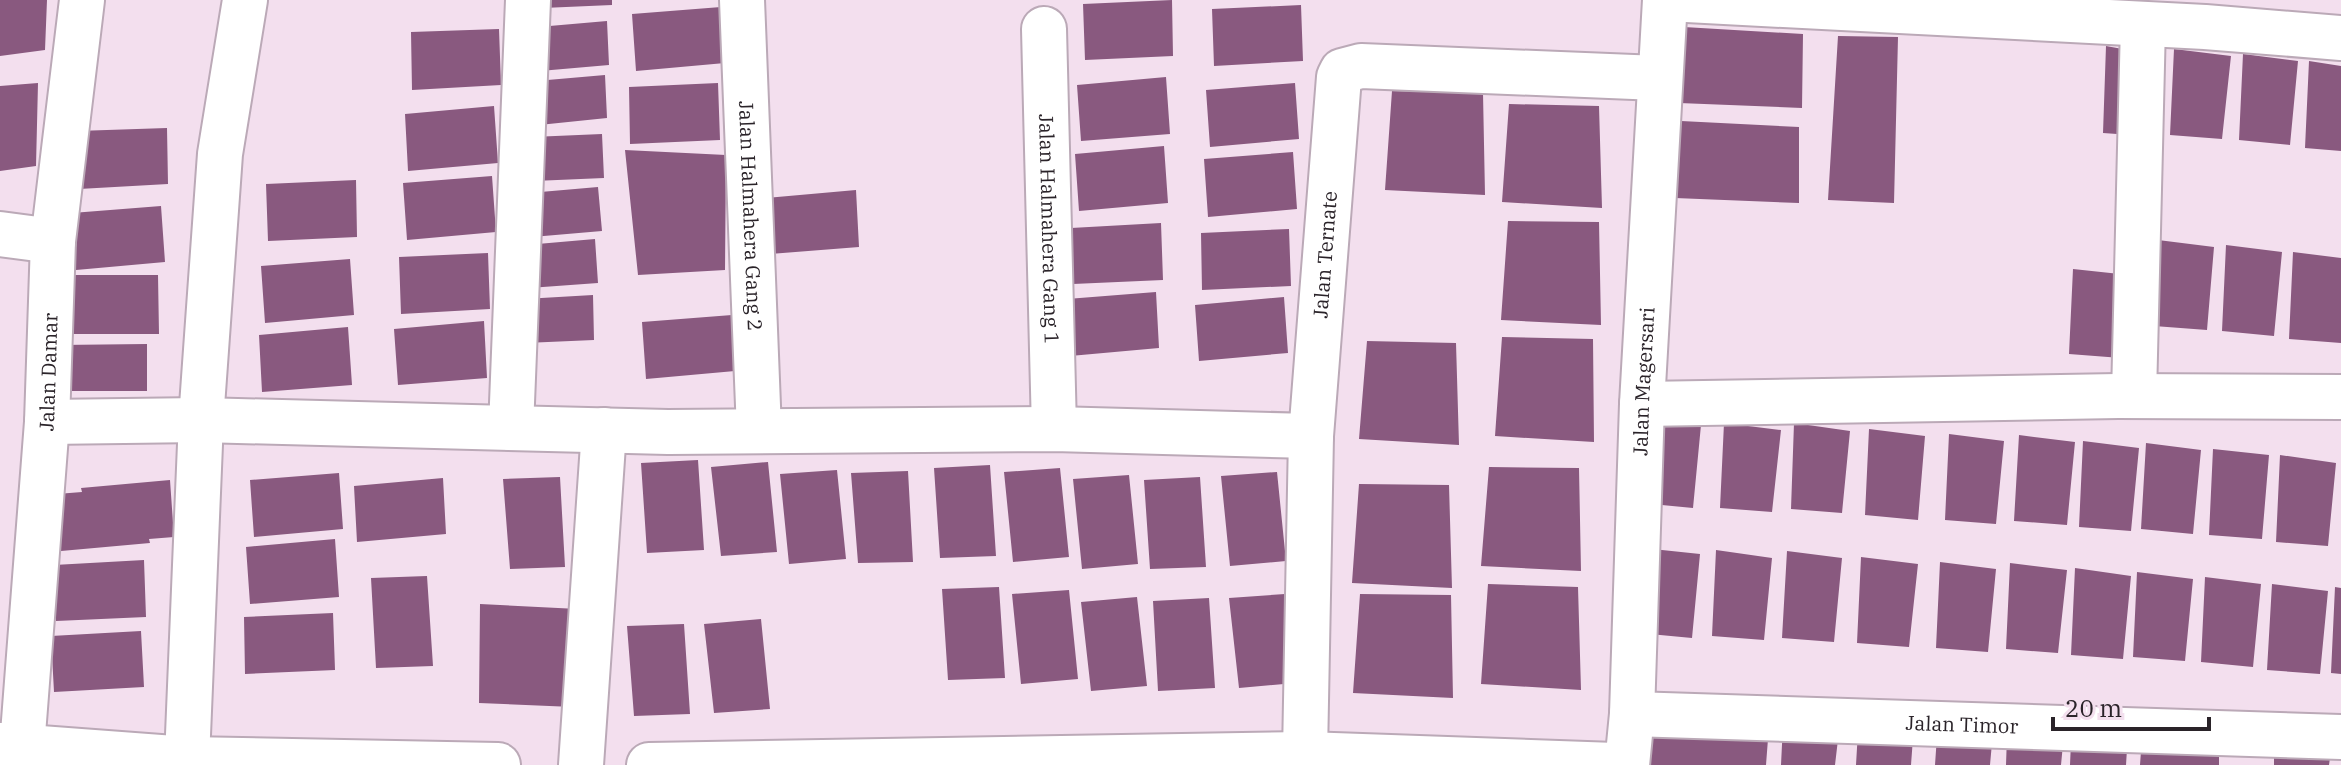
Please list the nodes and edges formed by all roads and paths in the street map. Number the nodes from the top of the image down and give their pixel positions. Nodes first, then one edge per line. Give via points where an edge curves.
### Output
1 (82, 0) edge
2 (245, 0) edge
3 (528, 0) edge
4 (742, 0) edge
5 (1665, 0) edge
6 (1687, 0) edge
7 (2143, 24) junction
8 (1044, 29) dead end
9 (2341, 38) edge
10 (1658, 78) junction
11 (0, 234) edge
12 (53, 241) junction
13 (2134, 396) junction
14 (2341, 397) edge
15 (1642, 404) junction
16 (201, 420) junction
17 (47, 422) junction
18 (511, 428) junction
19 (1054, 429) junction
20 (604, 430) junction
21 (759, 431) junction
22 (1311, 436) junction
23 (1632, 714) junction
24 (2341, 737) edge
25 (11, 746) edge
26 (1305, 754) junction
27 (187, 759) junction
28 (1239, 760) edge
29 (938, 762) edge
30 (498, 765) edge
31 (581, 765) edge
32 (649, 765) edge
33 (1615, 765) edge
34 (1627, 765) edge

1 - 12 street, Jalan Damar
2 - 16 street via 220,154
3 - 18 street
4 - 21 street, Jalan Halmahera Gang 2
5 - 10 street, Jalan Magersari
6 - 7 street
7 - 9 street
7 - 13 street
8 - 19 street, Jalan Halmahera Gang 1
10 - 15 street, Jalan Magersari
10 - 22 street, Jalan Ternate via 1361,66 1342,71
11 - 12 street
12 - 17 street, Jalan Damar
13 - 14 street
13 - 15 street
15 - 23 street, Jalan Magersari
16 - 17 street
16 - 18 street
16 - 27 street
17 - 25 street, Jalan Damar
18 - 20 street
19 - 21 street
19 - 22 street
20 - 21 street
20 - 31 street
22 - 26 street, Jalan Ternate
23 - 24 street, Jalan Timor
23 - 34 street, Jalan Magersari
25 - 27 street
26 - 28 street
26 - 33 street
27 - 30 street
28 - 29 street
29 - 32 street

